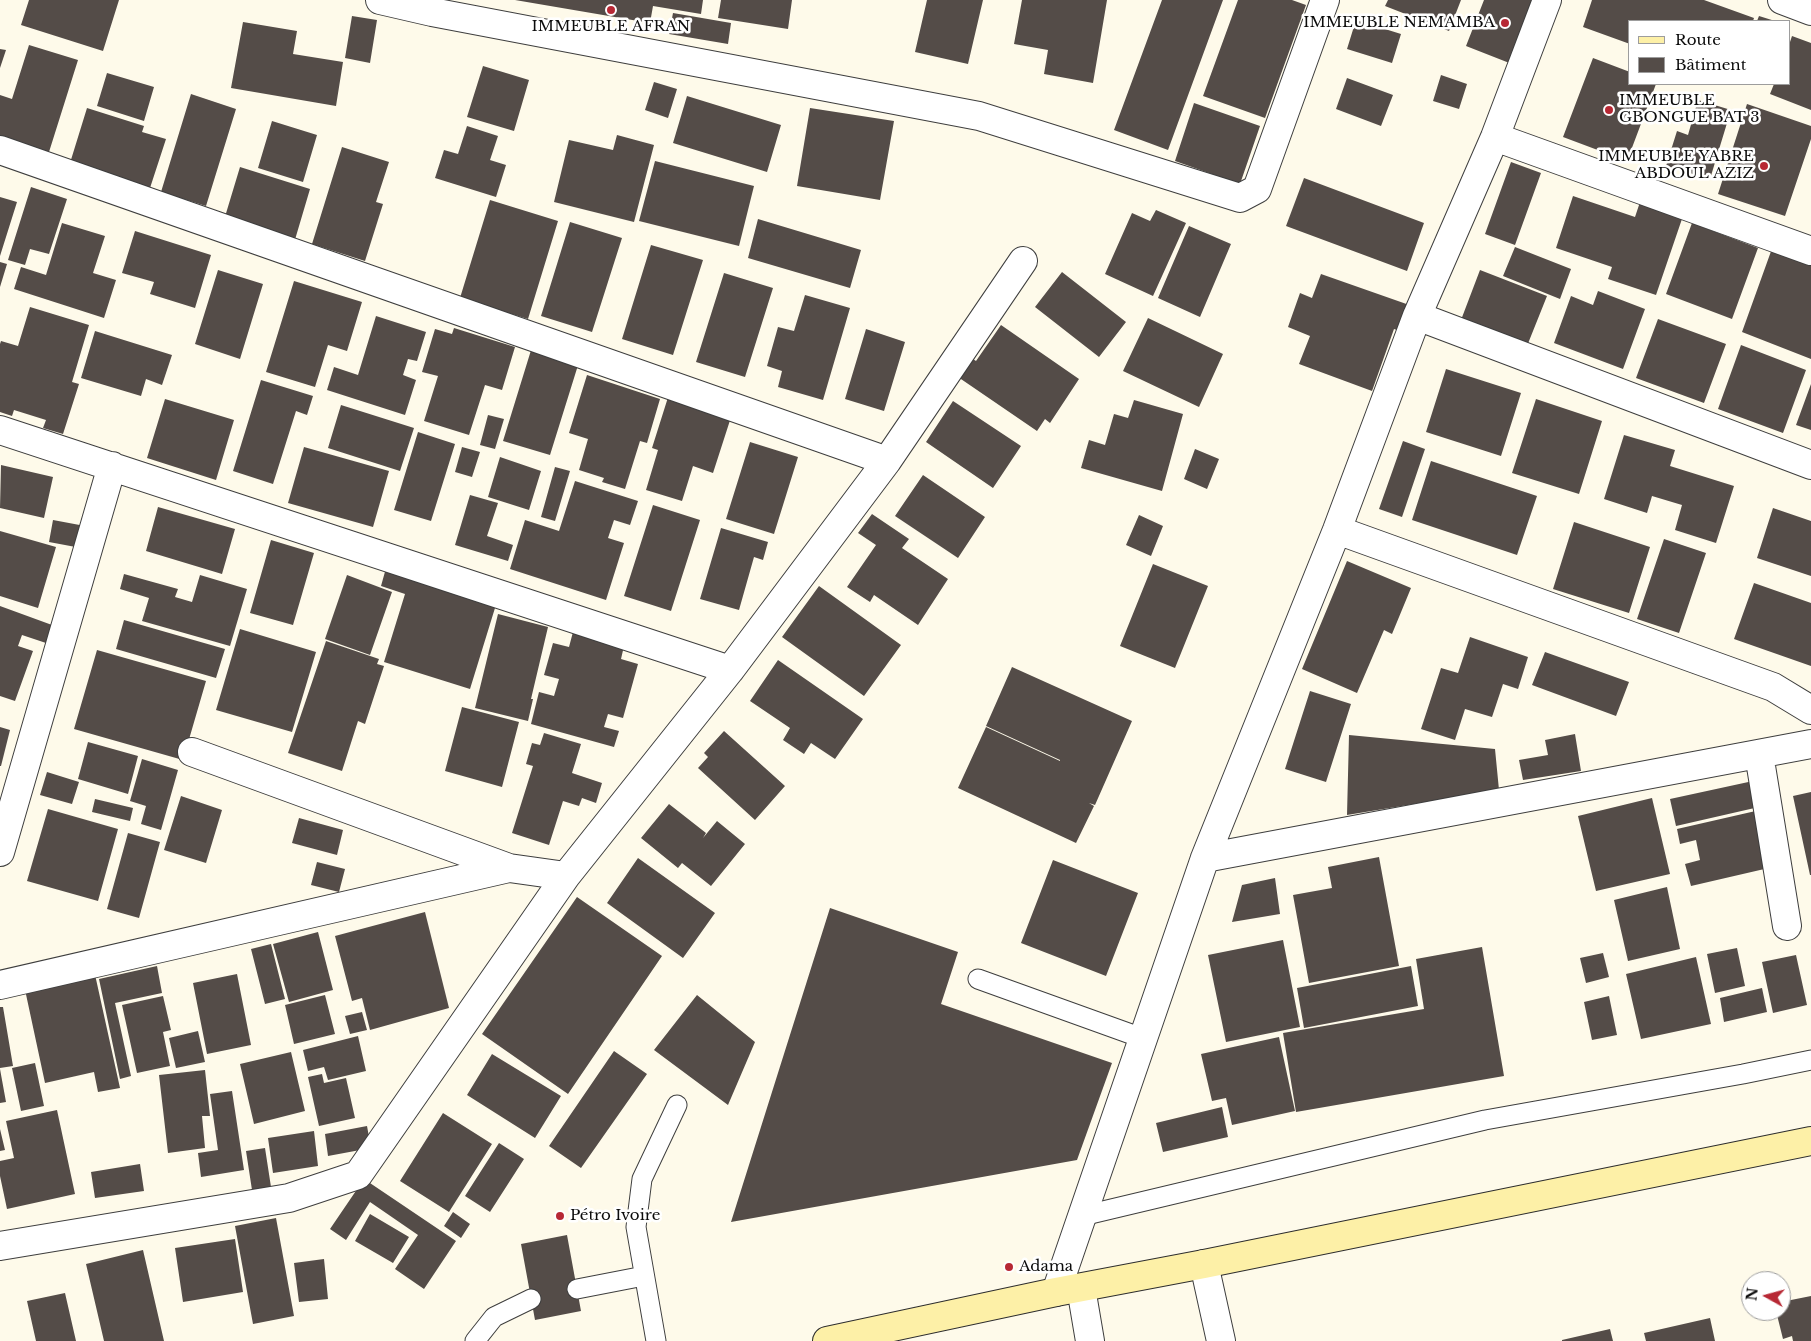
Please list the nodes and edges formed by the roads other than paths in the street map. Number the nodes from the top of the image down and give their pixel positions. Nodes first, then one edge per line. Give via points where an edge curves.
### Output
1 (380, 0) edge
2 (1325, 0) edge
3 (1547, 0) edge
4 (1782, 0) edge
5 (432, 6) edge
6 (1811, 11) edge
7 (1494, 137) junction
8 (0, 150) edge
9 (1811, 251) edge
10 (1023, 261) dead end
11 (1417, 316) junction
12 (0, 430) edge
13 (887, 461) junction
14 (112, 466) junction
15 (1811, 466) edge
16 (1337, 530) junction
17 (730, 670) junction
18 (1811, 710) edge
19 (1811, 744) edge
20 (192, 752) dead end
21 (1759, 754) junction
22 (0, 852) edge
23 (1205, 858) junction
24 (509, 868) junction
25 (566, 876) junction
26 (1787, 926) dead end
27 (978, 979) dead end
28 (0, 985) edge
29 (1142, 1038) junction
30 (1811, 1060) edge
31 (677, 1105) dead end
32 (1811, 1142) edge
33 (1082, 1216) junction
34 (0, 1246) edge
35 (1204, 1264) junction
36 (644, 1276) junction
37 (577, 1289) dead end
38 (1068, 1290) junction
39 (531, 1299) dead end
40 (475, 1341) edge
41 (656, 1341) edge
42 (827, 1341) edge
43 (1090, 1341) edge
44 (1221, 1341) edge

1 - 5 street
2 - 5 street via 1257,189 1240,198 979,116
3 - 7 street
4 - 6 street
7 - 9 street
7 - 11 street
8 - 13 street
10 - 13 street
11 - 15 street
11 - 16 street
12 - 14 street
13 - 17 street
14 - 17 street
14 - 22 street
16 - 18 street via 1774,687
16 - 23 street
17 - 25 street
19 - 21 street
20 - 24 street
21 - 23 street
21 - 26 street
23 - 29 street
24 - 25 street
24 - 28 street
25 - 34 street via 358,1176 289,1198
27 - 29 lane
29 - 33 street
30 - 33 lane via 1485,1120
31 - 36 lane via 642,1179 636,1227
32 - 35 main road
33 - 38 street
35 - 38 main road
35 - 44 street
36 - 37 lane
36 - 41 lane
38 - 42 main road
38 - 43 street
39 - 40 lane via 494,1317

